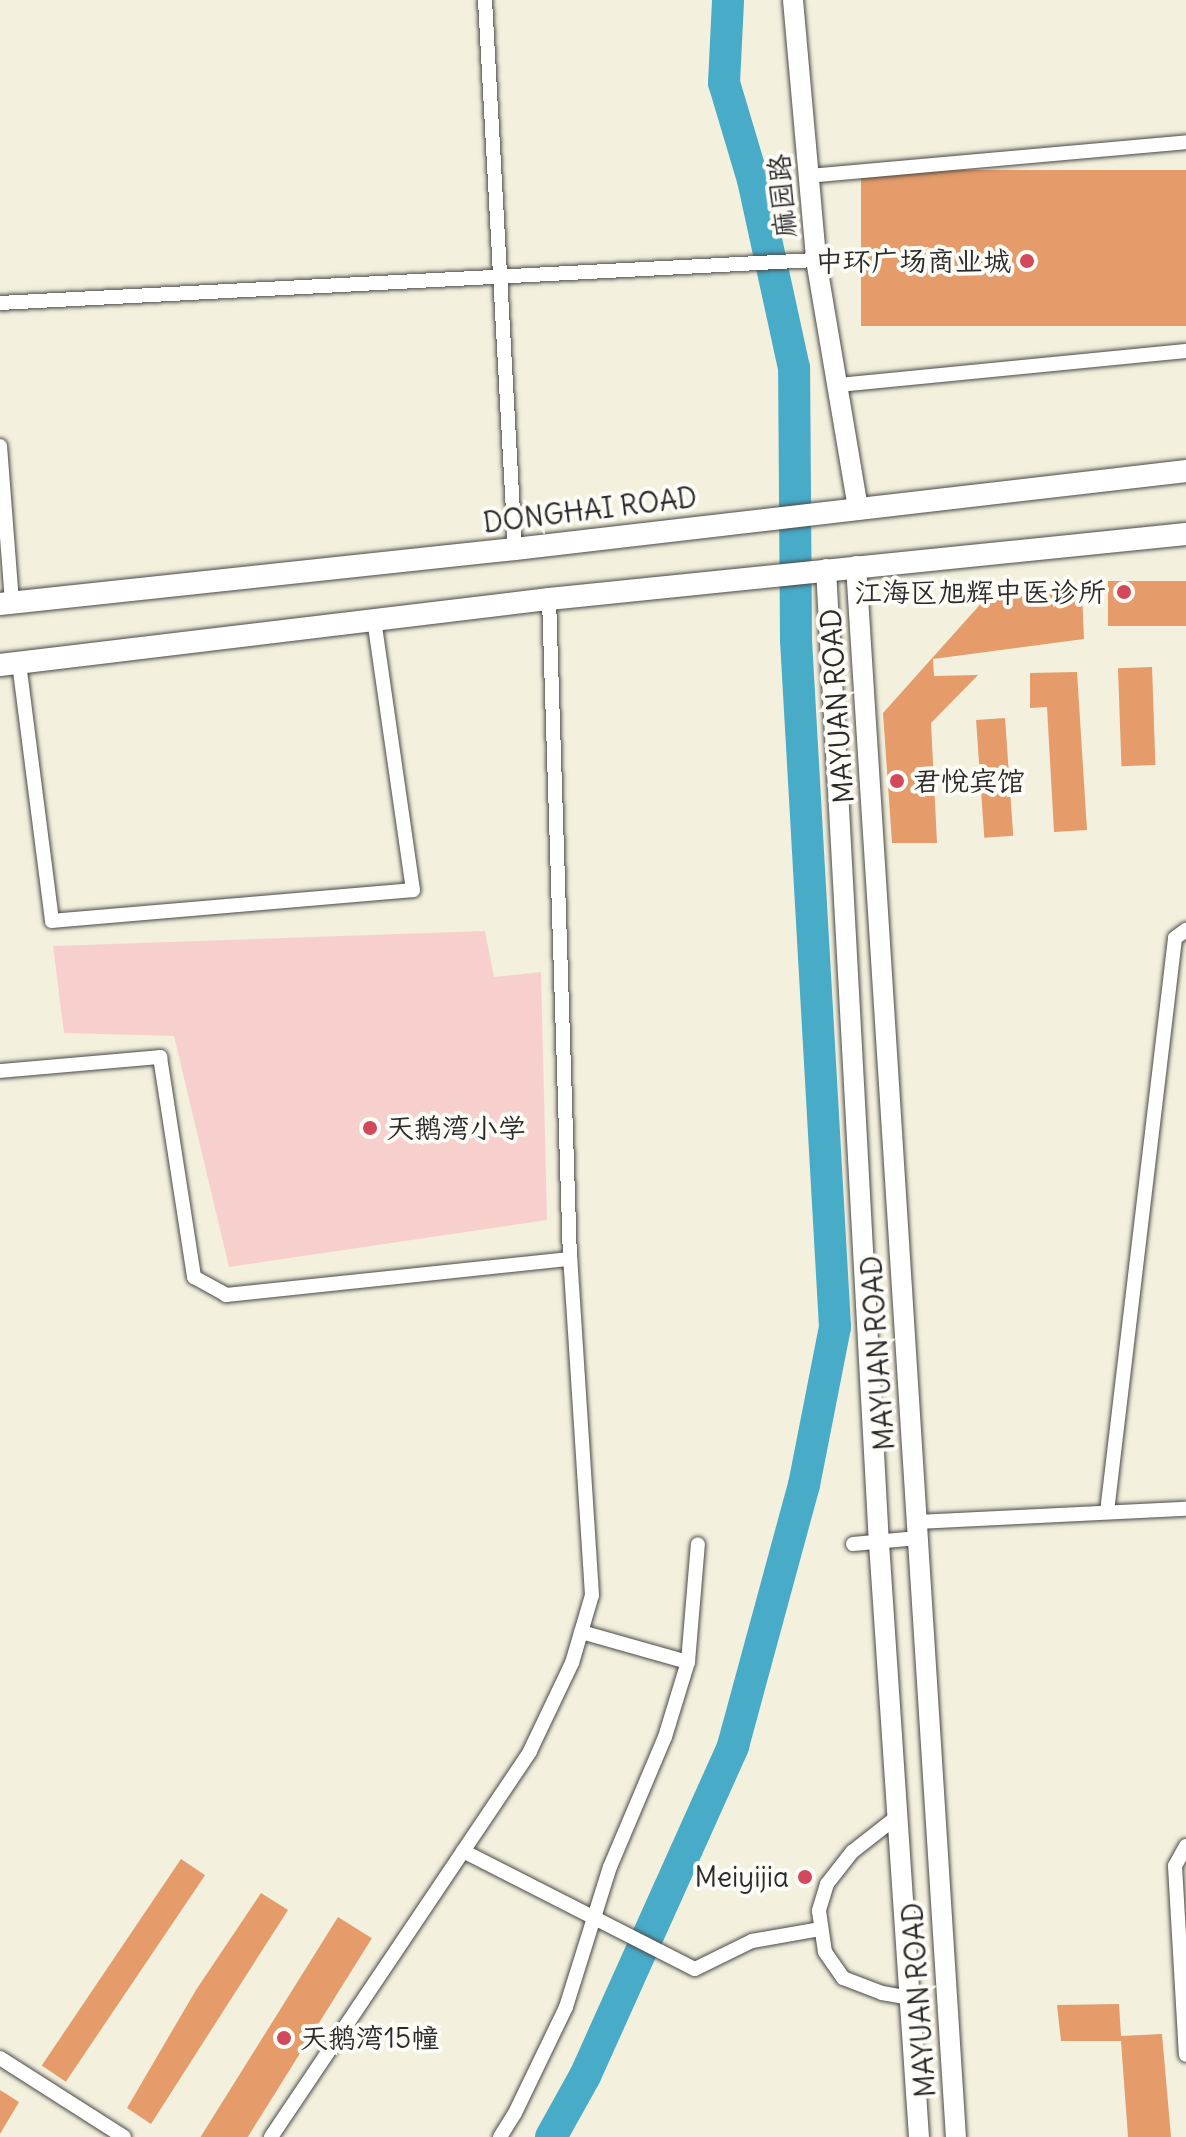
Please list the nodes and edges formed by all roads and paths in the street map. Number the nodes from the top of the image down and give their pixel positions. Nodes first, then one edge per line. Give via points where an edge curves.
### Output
1 (485, 0) edge
2 (793, 0) edge
3 (1186, 142) edge
4 (808, 176) junction
5 (815, 260) junction
6 (500, 276) junction
7 (0, 303) edge
8 (1186, 351) edge
9 (838, 385) junction
10 (0, 446) edge
11 (1186, 471) edge
12 (857, 510) junction
13 (1186, 534) edge
14 (515, 549) junction
15 (856, 566) junction
16 (826, 569) junction
17 (549, 599) junction
18 (6, 604) edge
19 (374, 620) junction
20 (10, 664) edge
21 (1186, 930) edge
22 (0, 1071) edge
23 (570, 1259) junction
24 (1186, 1509) edge
25 (1107, 1512) junction
26 (917, 1530) junction
27 (879, 1543) junction
28 (698, 1544) dead end
29 (853, 1544) dead end
30 (581, 1632) junction
31 (688, 1662) junction
32 (898, 1816) junction
33 (1186, 1846) edge
34 (463, 1851) junction
35 (595, 1920) junction
36 (821, 1929) junction
37 (910, 1998) junction
38 (1186, 2055) edge
39 (0, 2058) edge
40 (124, 2137) edge
41 (271, 2137) edge
42 (500, 2137) edge
43 (919, 2137) edge
44 (956, 2137) edge

1 - 6 street
2 - 4 street, 麻园路
3 - 4 street
4 - 5 street, 麻园路
5 - 6 street
5 - 9 street, 麻园路
6 - 7 street
6 - 14 street
8 - 9 street
9 - 12 street, 麻园路
10 - 18 street
11 - 12 main road, DONGHAI ROAD
12 - 14 main road, DONGHAI ROAD
13 - 15 main road
14 - 18 main road, DONGHAI ROAD
15 - 16 main road
15 - 26 street, MAYUAN ROAD
16 - 17 main road
16 - 27 street, MAYUAN ROAD
17 - 19 main road
17 - 23 street
19 - 20 main road
19 - 20 street via 413,890 52,921
21 - 25 street via 1175,938
22 - 23 street via 160,1057 194,1277 226,1295
23 - 30 street via 592,1595
24 - 25 street
25 - 26 street
26 - 27 street
26 - 44 street, MAYUAN ROAD
27 - 29 street
27 - 32 street, MAYUAN ROAD
28 - 31 street
30 - 31 street
30 - 34 street via 530,1751
31 - 35 street
32 - 36 street via 852,1852 827,1884 819,1911
32 - 37 street, MAYUAN ROAD
33 - 38 street via 1175,1866
34 - 35 street
34 - 41 street
35 - 36 street via 695,1969 752,1941
35 - 42 street via 566,2007
36 - 37 street via 825,1952 843,1978
37 - 43 street, MAYUAN ROAD
39 - 40 street

